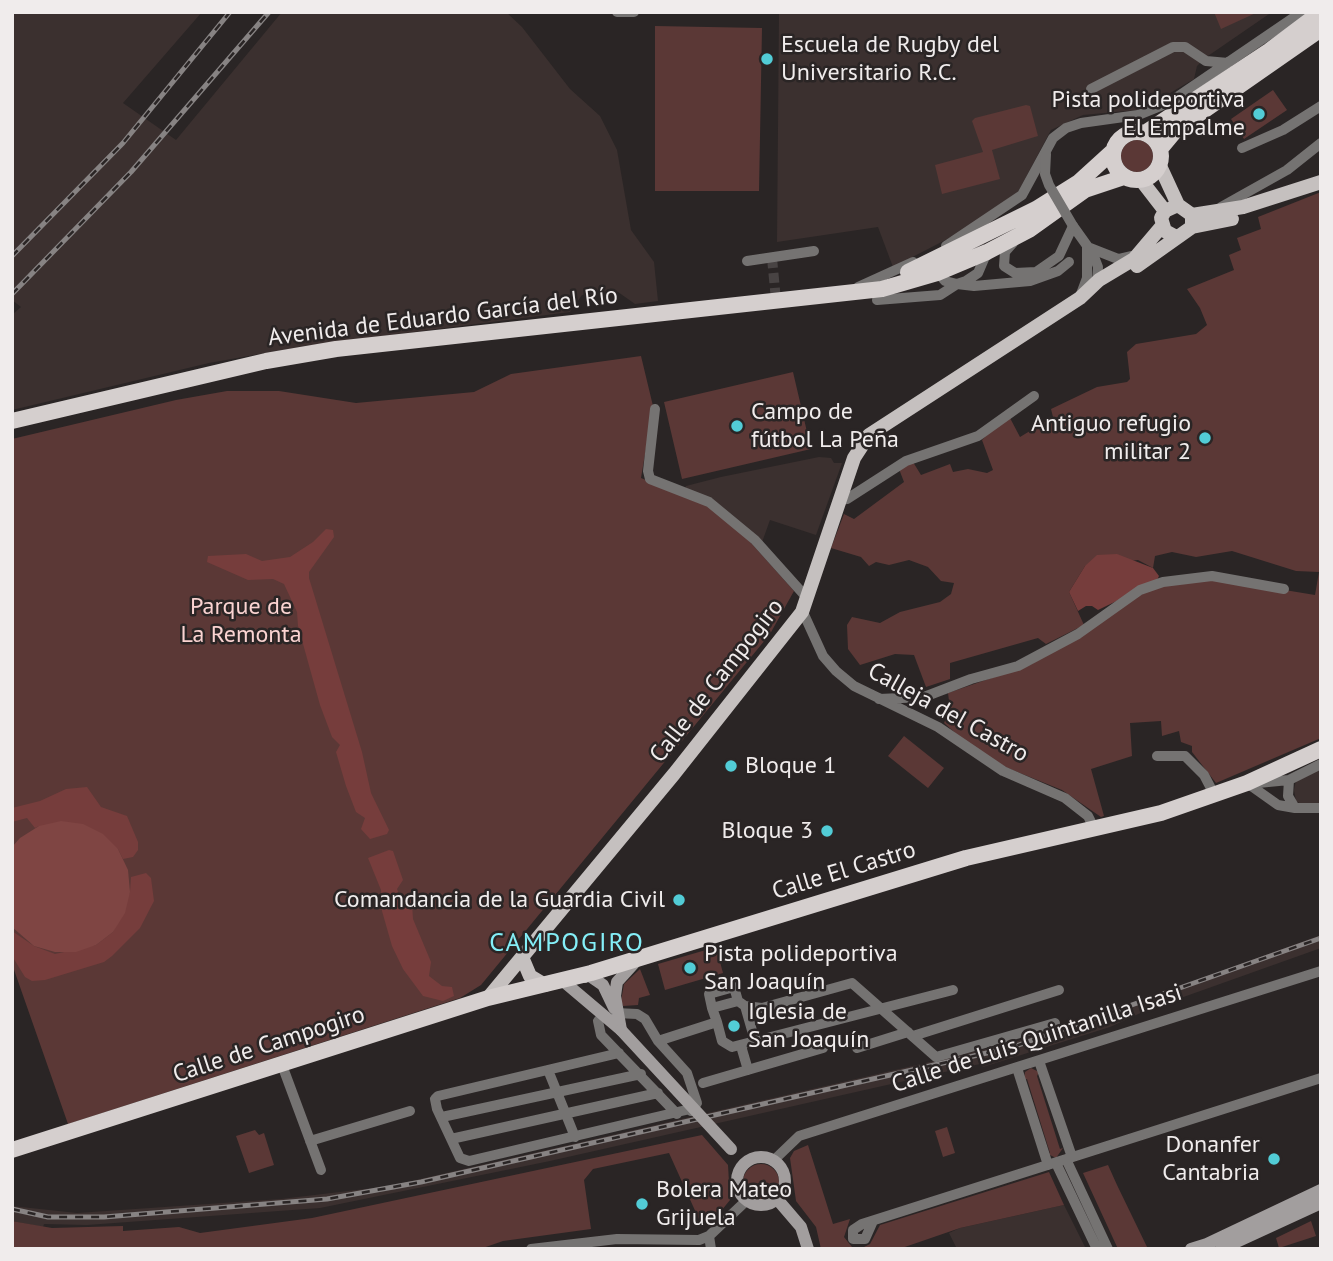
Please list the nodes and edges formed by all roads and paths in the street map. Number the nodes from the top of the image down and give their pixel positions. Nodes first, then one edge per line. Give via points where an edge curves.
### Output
1 (617, 12) edge
2 (634, 12) edge
3 (1302, 12) edge
4 (1321, 12) edge
5 (1321, 29) edge
6 (1206, 61) junction
7 (1228, 63) junction
8 (1206, 78) junction
9 (1091, 89) dead end
10 (1321, 106) edge
11 (1145, 133) junction
12 (1321, 143) edge
13 (1161, 148) junction
14 (1242, 148) dead end
15 (1112, 152) junction
16 (1046, 154) junction
17 (1160, 166) junction
18 (1124, 177) junction
19 (1141, 180) junction
20 (1321, 182) edge
21 (1284, 196) junction
22 (1234, 204) junction
23 (1168, 214) junction
24 (1199, 220) junction
25 (1073, 226) junction
26 (1029, 230) junction
27 (1176, 237) junction
28 (1149, 244) junction
29 (1087, 247) junction
30 (814, 251) dead end
31 (956, 252) junction
32 (988, 252) junction
33 (747, 261) dead end
34 (1069, 262) dead end
35 (937, 273) junction
36 (970, 279) junction
37 (1098, 281) junction
38 (957, 284) junction
39 (1085, 296) junction
40 (801, 298) junction
41 (877, 300) dead end
42 (1034, 396) dead end
43 (655, 409) dead end
44 (12, 421) edge
45 (839, 500) junction
46 (1284, 589) dead end
47 (804, 604) junction
48 (879, 699) junction
49 (1321, 749) edge
50 (1157, 756) dead end
51 (1321, 764) edge
52 (1289, 780) junction
53 (1247, 783) junction
54 (1215, 796) junction
55 (1295, 808) junction
56 (1321, 808) edge
57 (1095, 830) junction
58 (522, 957) junction
59 (640, 957) junction
60 (1321, 971) edge
61 (587, 974) junction
62 (563, 981) junction
63 (545, 985) junction
64 (953, 990) dead end
65 (1059, 990) dead end
66 (583, 994) junction
67 (488, 998) junction
68 (742, 1004) junction
69 (883, 1010) junction
70 (610, 1014) junction
71 (717, 1021) junction
72 (1055, 1023) dead end
73 (910, 1034) junction
74 (658, 1041) junction
75 (755, 1041) junction
76 (741, 1046) junction
77 (823, 1048) dead end
78 (857, 1048) dead end
79 (619, 1053) junction
80 (1039, 1061) junction
81 (282, 1065) junction
82 (1017, 1068) junction
83 (548, 1070) junction
84 (748, 1070) junction
85 (641, 1074) junction
86 (1321, 1078) edge
87 (703, 1083) dead end
88 (559, 1093) junction
89 (658, 1093) junction
90 (410, 1111) dead end
91 (682, 1112) junction
92 (568, 1115) junction
93 (442, 1117) junction
94 (575, 1137) junction
95 (451, 1139) junction
96 (310, 1141) junction
97 (12, 1150) edge
98 (774, 1161) junction
99 (1060, 1161) junction
100 (745, 1163) junction
101 (321, 1170) dead end
102 (1321, 1190) edge
103 (777, 1199) junction
104 (746, 1201) junction
105 (1321, 1203) edge
106 (873, 1221) dead end
107 (709, 1236) junction
108 (661, 1245) edge
109 (531, 1249) edge
110 (711, 1249) edge
111 (808, 1249) edge
112 (1097, 1249) edge
113 (1108, 1249) edge
114 (1191, 1249) edge
115 (1221, 1249) edge

1 - 2 street
3 - 7 street
4 - 11 highway
5 - 13 highway via 1177,130
6 - 7 street
6 - 8 street
6 - 9 street via 1185,47 1172,47
7 - 8 street
8 - 16 street via 1153,110 1066,128
10 - 14 street
11 - 13 highway
11 - 15 highway via 1121,136
12 - 22 street
13 - 17 highway
15 - 18 highway via 1113,163
15 - 31 highway, Avenida de Eduardo García del Río via 1079,182
16 - 25 street, bridge via 1049,186
16 - 31 street via 1022,195
17 - 19 highway
17 - 23 main road
18 - 19 highway
18 - 26 highway, Avenida de Eduardo García del Río via 1086,190
19 - 23 main road
20 - 21 main road
21 - 22 main road
21 - 24 main road via 1252,212
22 - 24 main road
23 - 24 main road
23 - 27 main road via 1170,235
23 - 28 main road, Calle de Campogiro
24 - 27 main road, Calle de Campogiro
25 - 26 street via 1063,249 1046,267 1015,274 1004,266 1005,252
25 - 29 street
26 - 32 highway, Avenida de Eduardo García del Río
27 - 39 main road, Calle de Campogiro
28 - 29 street via 1122,260
28 - 37 main road, Calle de Campogiro
29 - 37 street via 1097,262
29 - 39 street
30 - 33 street
31 - 32 highway, Avenida de Eduardo García del Río
31 - 35 highway, Avenida de Eduardo García del Río
31 - 36 street
31 - 40 highway, Avenida de Eduardo García del Río via 913,271
32 - 36 street, Avenida de Eduardo García del Río
34 - 38 street via 1030,281
35 - 38 street
35 - 40 highway, Avenida de Eduardo García del Río via 882,289
36 - 38 street
37 - 39 main road, Calle de Campogiro
38 - 41 street via 940,295
39 - 45 main road, Calle de Campogiro via 869,435 854,458
40 - 44 highway, Avenida de Eduardo García del Río via 337,349 266,361
42 - 45 street via 978,436 906,461
43 - 47 street, Calleja del Castro via 650,479 709,502 755,541
45 - 47 main road, Calle de Campogiro
46 - 48 street via 1212,576 1163,582 1140,590 1077,634 1018,666 924,697
47 - 48 street, Calleja del Castro via 820,649 835,671
47 - 58 main road, Calle de Campogiro via 674,774
48 - 57 street, Calleja del Castro via 938,727 1003,771 1065,798 1088,816
49 - 53 highway, Calle El Castro
50 - 54 street via 1185,756 1204,775
51 - 52 street, Calle El Castro
52 - 53 street, Calle El Castro
52 - 55 street via 1288,796
53 - 54 highway, Calle El Castro
53 - 55 street via 1278,805
54 - 57 highway, Calle El Castro
55 - 56 street
57 - 59 highway, Calle El Castro via 955,862
58 - 63 main road via 530,976
58 - 67 main road, Calle de Campogiro
59 - 61 highway, Calle El Castro
59 - 70 main road via 617,982
60 - 80 street, Calle de Luis Quintanilla Isasi
61 - 62 highway, Calle El Castro
61 - 66 main road
61 - 70 main road via 603,985
62 - 63 highway, Calle El Castro
62 - 66 main road
63 - 67 highway, Calle El Castro
64 - 69 street
65 - 73 street
66 - 70 main road
67 - 81 highway, Calle de Campogiro
68 - 69 street via 762,1008 852,983
68 - 71 street via 712,1009
68 - 75 street
69 - 73 street
69 - 75 street
70 - 74 street via 637,1014
70 - 79 street via 598,1021 601,1035
70 - 100 main road, bridge
71 - 74 street
71 - 76 street via 727,1046
72 - 73 street via 936,1057
73 - 78 street
74 - 91 street via 693,1084 694,1098 682,1100
75 - 76 street
76 - 84 street
77 - 84 street
79 - 83 street
79 - 85 street
80 - 82 street, Calle de Luis Quintanilla Isasi
80 - 99 street
81 - 96 street
81 - 97 highway, Calle de Campogiro
82 - 98 street, Calle de Luis Quintanilla Isasi via 799,1136
82 - 99 street
83 - 88 street
83 - 93 street via 444,1092 435,1099
84 - 87 street
85 - 88 street
85 - 89 street
86 - 99 street
88 - 92 street
88 - 93 street
89 - 91 street
89 - 92 street
90 - 96 street
91 - 94 street
92 - 94 street
92 - 95 street
93 - 95 street
94 - 95 street via 469,1161 460,1158
96 - 101 street
98 - 100 main road via 756,1157
98 - 103 main road via 785,1182
99 - 106 street
99 - 112 street
99 - 113 street
100 - 104 main road via 736,1181
102 - 114 main road
103 - 104 main road via 765,1205
103 - 111 main road via 801,1227
104 - 107 street
105 - 115 main road
107 - 108 street
107 - 110 street
108 - 109 street via 617,1239

